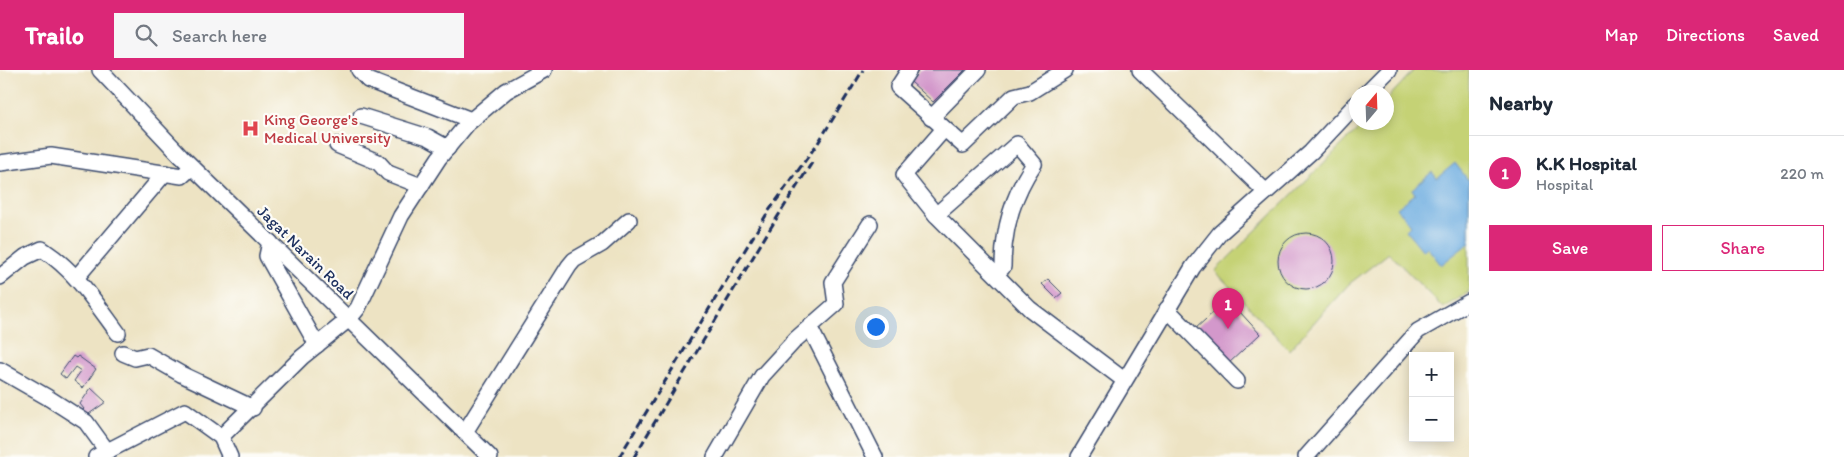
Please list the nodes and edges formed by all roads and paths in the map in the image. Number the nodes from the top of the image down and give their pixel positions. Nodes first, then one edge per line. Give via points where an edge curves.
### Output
1 (100, 70) edge
2 (359, 70) edge
3 (544, 70) edge
4 (909, 70) edge
5 (978, 70) edge
6 (1065, 70) edge
7 (1140, 70) edge
8 (1389, 70) edge
9 (526, 75) edge
10 (1374, 85) edge
11 (1349, 111) edge
12 (361, 116) dead end
13 (931, 118) junction
14 (471, 120) junction
15 (944, 129) junction
16 (337, 145) dead end
17 (448, 148) junction
18 (0, 164) edge
19 (192, 167) junction
20 (166, 173) junction
21 (421, 186) junction
22 (1266, 192) junction
23 (936, 215) junction
24 (630, 220) dead end
25 (870, 224) dead end
26 (270, 242) junction
27 (996, 274) junction
28 (0, 278) edge
29 (76, 278) junction
30 (1469, 302) edge
31 (1167, 310) junction
32 (349, 319) junction
33 (810, 328) junction
34 (118, 333) dead end
35 (317, 345) junction
36 (123, 353) dead end
37 (0, 370) edge
38 (1124, 380) junction
39 (1238, 381) dead end
40 (253, 408) junction
41 (465, 432) junction
42 (221, 437) junction
43 (102, 454) edge
44 (230, 457) edge
45 (490, 457) edge
46 (715, 457) edge
47 (875, 457) edge
48 (1079, 457) edge
49 (1306, 457) edge

1 - 19 street, Jagat Narain Road
2 - 14 street via 368,80
3 - 9 street
4 - 13 street via 898,87
5 - 13 street
6 - 15 street via 1030,92 1014,96 963,145
7 - 22 street
8 - 10 street
9 - 14 street
11 - 22 street via 1311,152
12 - 17 street via 428,137
13 - 15 street
14 - 17 street
15 - 23 street via 904,176
16 - 21 street via 378,162 388,173
17 - 21 street
18 - 20 street via 51,156
19 - 20 street via 182,176
19 - 26 street, Jagat Narain Road
20 - 29 street
21 - 32 street via 401,216 358,308
22 - 31 street via 1220,233 1193,267
23 - 27 street
23 - 27 street via 1017,144 1034,164 1008,216 1003,267
24 - 41 street via 569,266
25 - 33 street via 833,282 836,304
26 - 32 street, Jagat Narain Road
26 - 35 street via 267,256
27 - 38 street via 1030,309
28 - 29 street via 25,257 42,249 62,262
29 - 34 street
30 - 49 street via 1418,331
31 - 38 street
31 - 39 street
32 - 35 street
32 - 41 street, Jagat Narain Road
33 - 46 street via 762,376
33 - 47 street
35 - 40 street
36 - 40 street via 135,358 148,355
37 - 43 street via 48,396 86,422
38 - 48 street
40 - 42 street
41 - 45 street, Jagat Narain Road
42 - 43 street via 185,411
42 - 44 street

